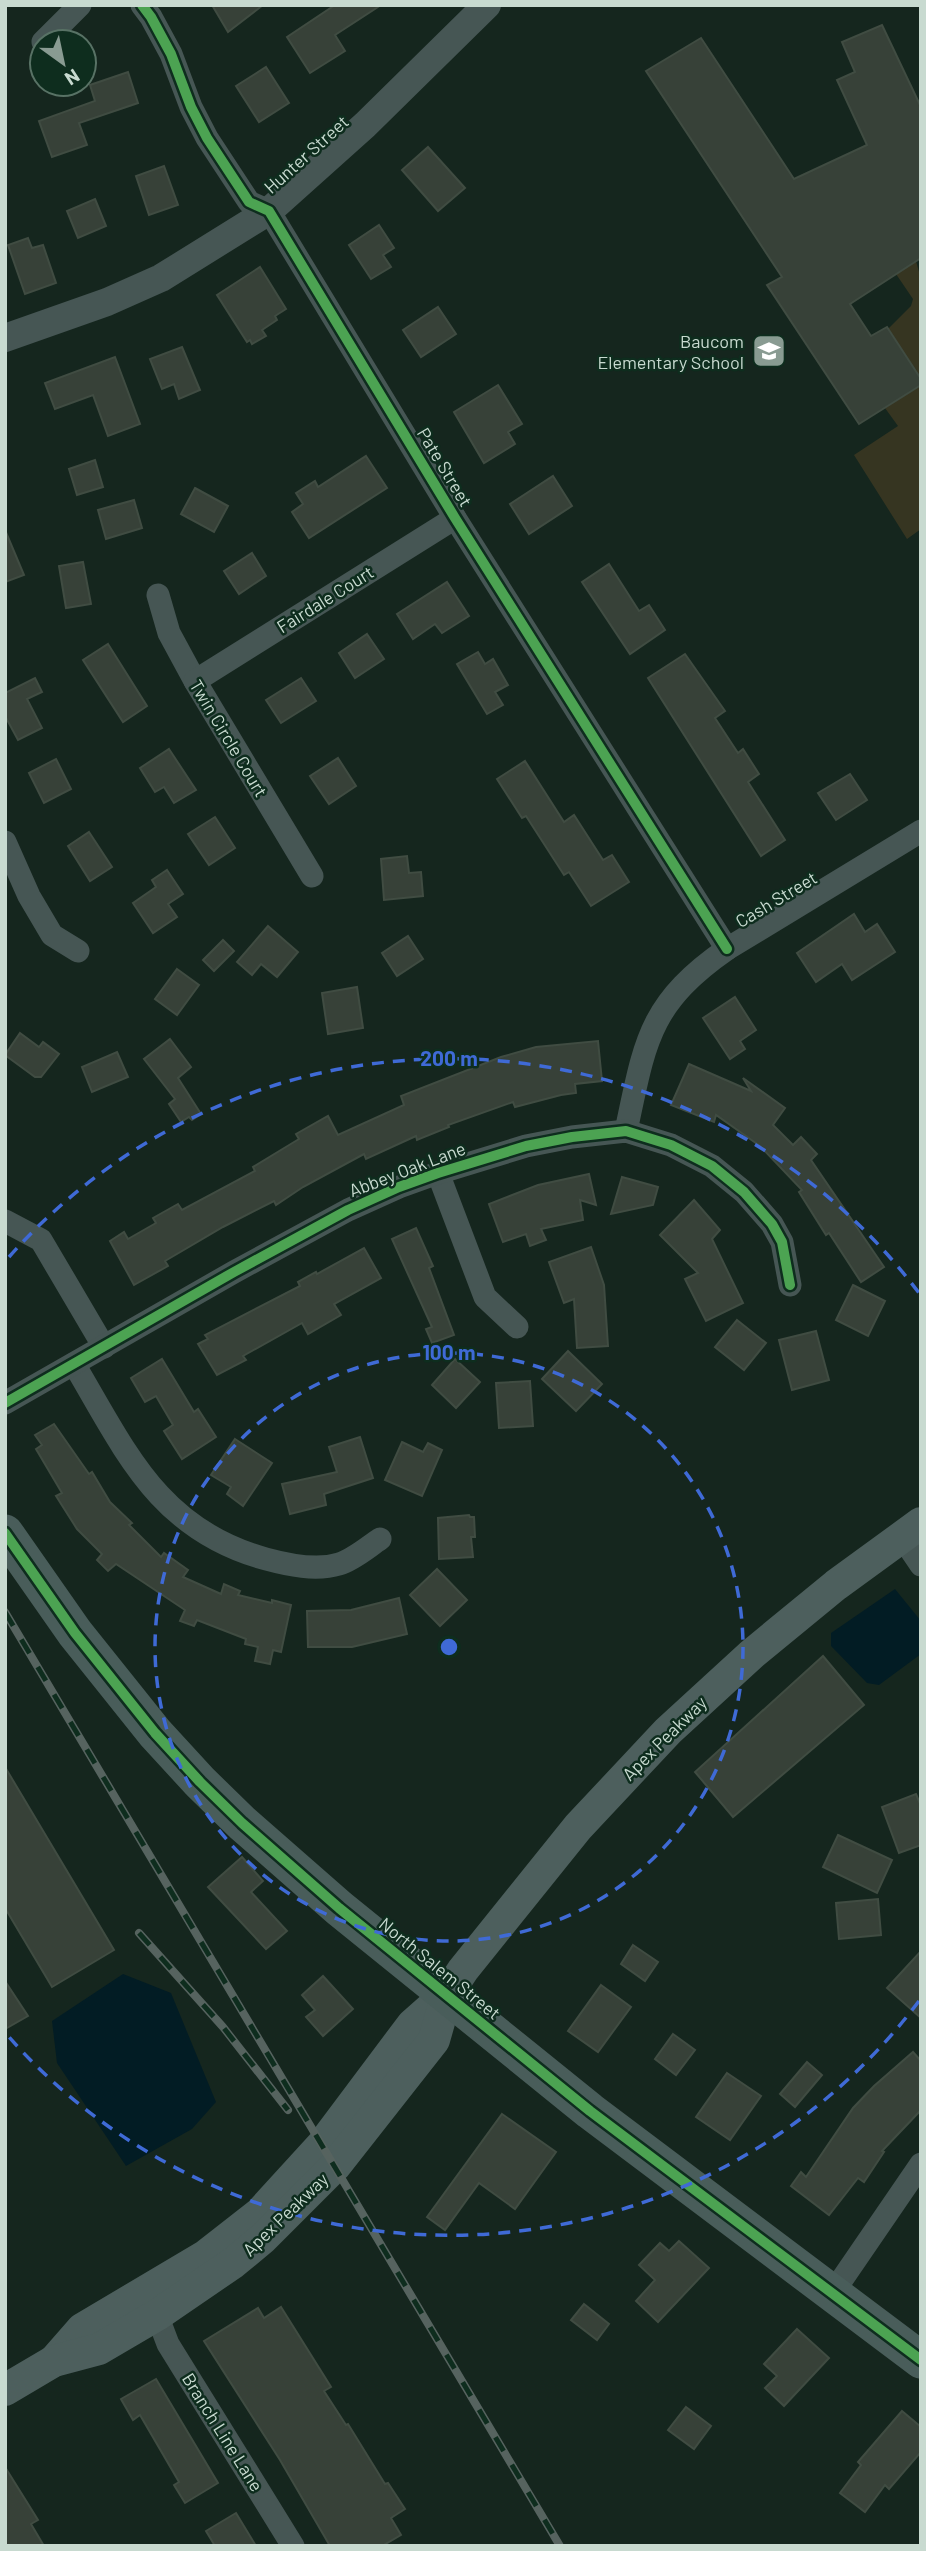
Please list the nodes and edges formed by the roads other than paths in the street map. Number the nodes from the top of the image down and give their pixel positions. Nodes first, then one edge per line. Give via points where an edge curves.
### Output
1 (80, 5) edge
2 (142, 5) edge
3 (487, 5) edge
4 (57, 28) edge
5 (270, 211) junction
6 (5, 338) edge
7 (455, 518) junction
8 (158, 595) dead end
9 (195, 681) junction
10 (921, 831) edge
11 (5, 842) edge
12 (312, 876) dead end
13 (727, 949) junction
14 (78, 951) dead end
15 (626, 1131) junction
16 (438, 1173) junction
17 (5, 1221) edge
18 (790, 1285) dead end
19 (517, 1327) dead end
20 (104, 1347) junction
21 (74, 1364) junction
22 (5, 1403) edge
23 (911, 1530) edge
24 (5, 1533) edge
25 (380, 1539) dead end
26 (921, 1565) edge
27 (447, 1994) junction
28 (921, 2164) edge
29 (832, 2294) junction
30 (157, 2315) junction
31 (921, 2360) edge
32 (54, 2361) junction
33 (5, 2390) edge
34 (293, 2546) edge

1 - 4 street
2 - 5 street, Pate Street via 171,54 207,138 249,202
3 - 5 street, Hunter Street
5 - 6 street, Hunter Street via 161,278
5 - 7 street, Pate Street
7 - 9 street, Fairdale Court
7 - 13 street, Pate Street
8 - 9 street, Twin Circle Court via 169,633
9 - 12 street, Twin Circle Court
10 - 13 street, Cash Street
11 - 14 street via 52,935
13 - 15 street, Cash Street via 679,988 649,1032
15 - 16 street, Abbey Oak Lane via 526,1146
15 - 18 street, Abbey Oak Lane via 691,1154 744,1192 782,1241
16 - 19 street via 485,1297
16 - 20 street, Abbey Oak Lane via 348,1210
17 - 20 street via 41,1240
20 - 21 street, Abbey Oak Lane
21 - 22 street, Abbey Oak Lane
21 - 25 street via 146,1480 171,1509 215,1540 287,1565 320,1567 341,1564
23 - 26 street
23 - 27 main road, Apex Peakway via 752,1654 668,1731 582,1822
24 - 27 main road, North Salem Street via 75,1633 200,1782 339,1908
27 - 29 main road, North Salem Street via 590,2111
27 - 30 main road, Apex Peakway via 434,2040 335,2166 262,2239
27 - 32 main road, Apex Peakway via 412,2025 322,2145 260,2213 205,2256 82,2329
28 - 29 street
29 - 31 main road, North Salem Street
30 - 32 main road, Apex Peakway via 99,2349
30 - 34 street, Branch Line Lane via 166,2340
32 - 33 main road, Apex Peakway

